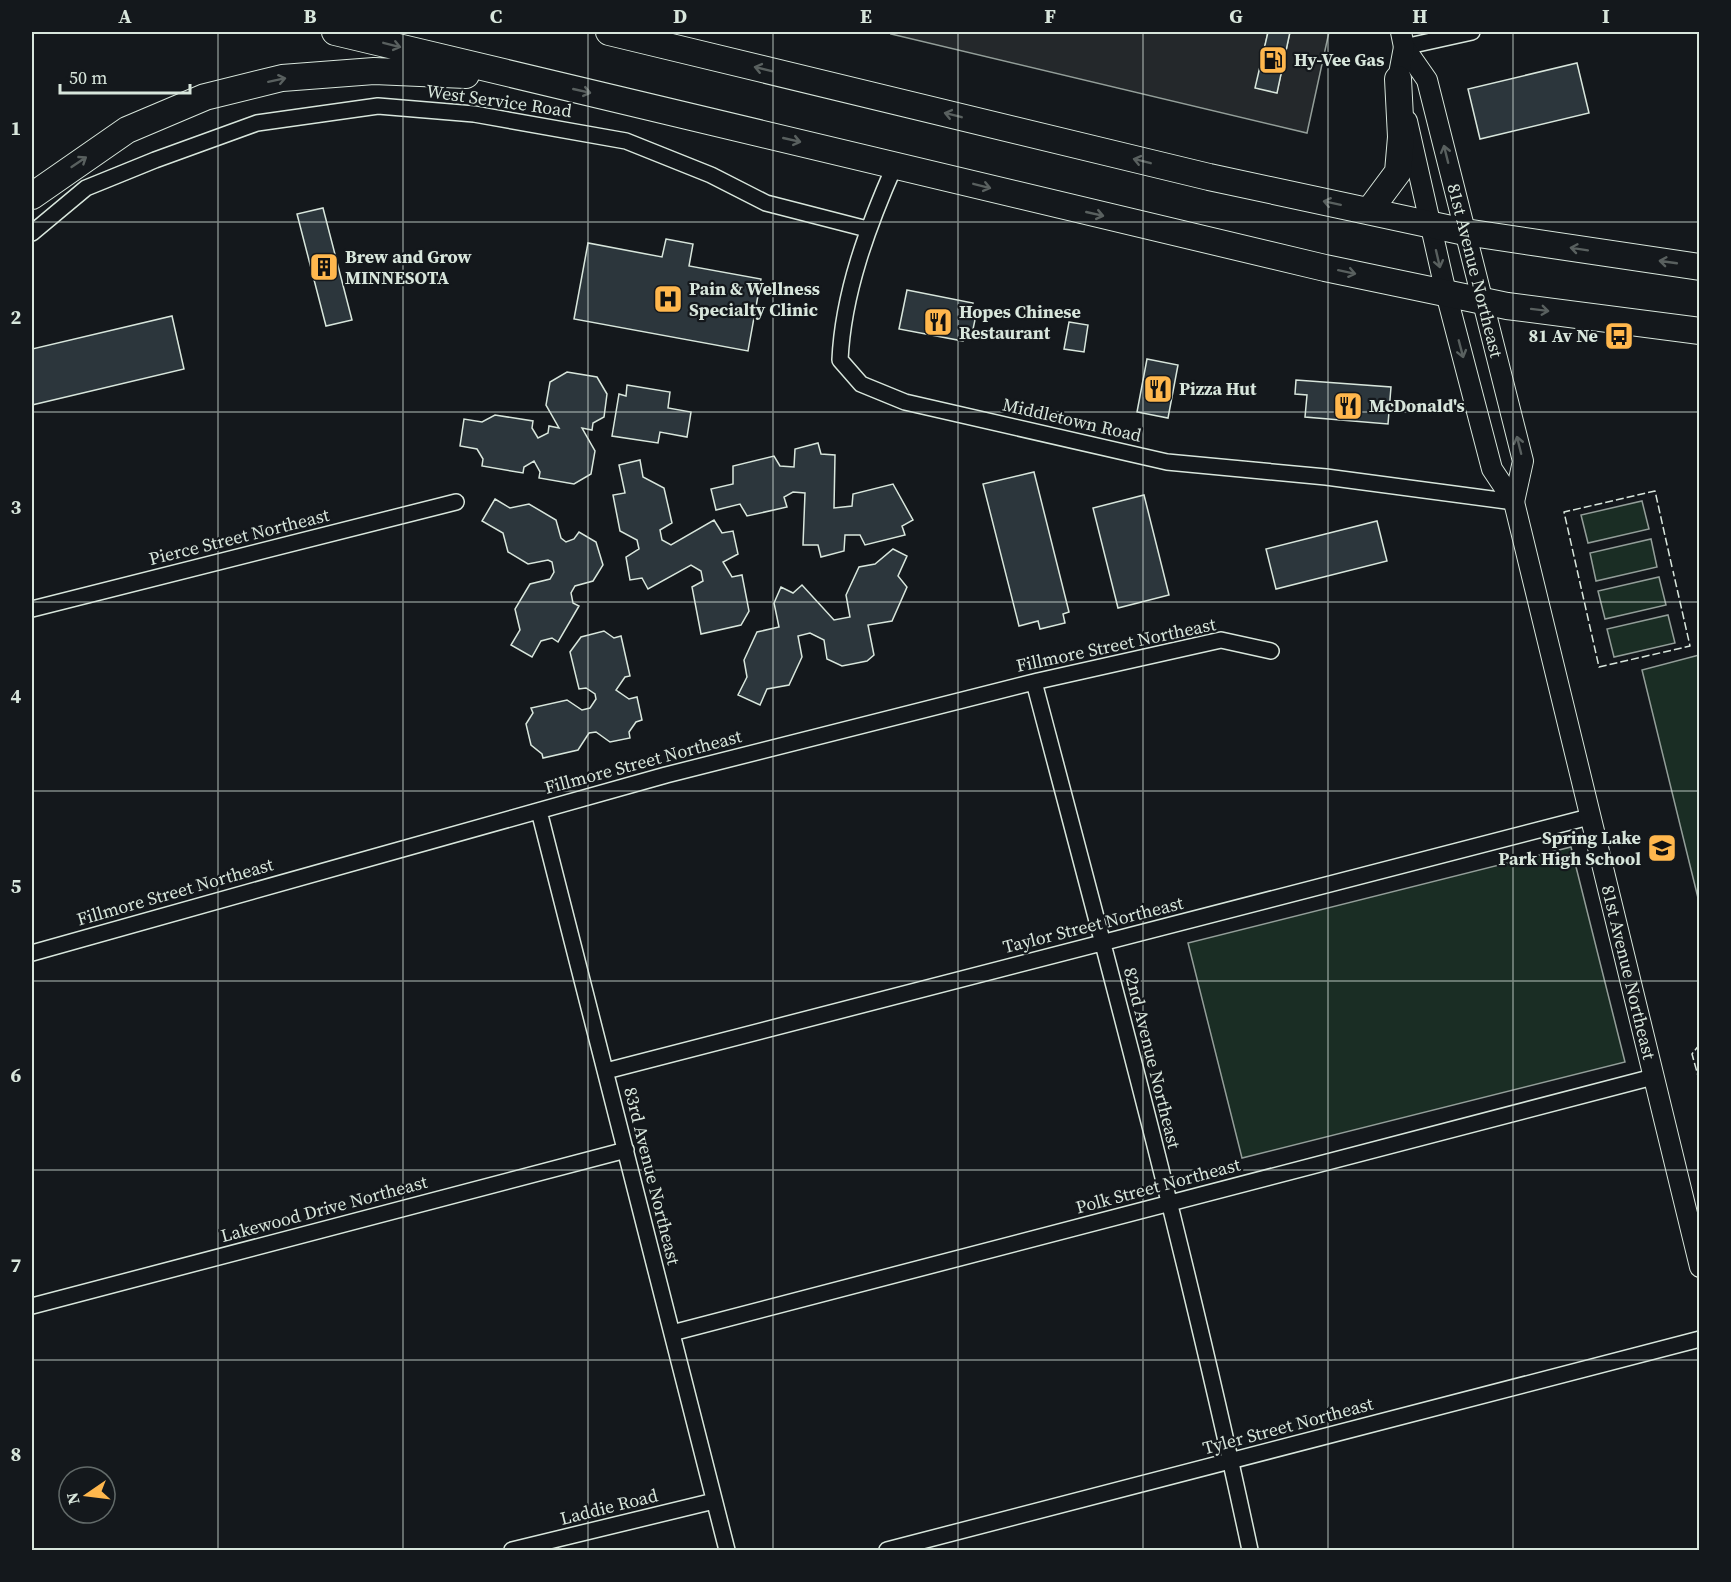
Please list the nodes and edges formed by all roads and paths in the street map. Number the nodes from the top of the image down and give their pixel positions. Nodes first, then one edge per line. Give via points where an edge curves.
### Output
1 (336, 32) edge
2 (609, 32) edge
3 (1472, 32) edge
4 (1402, 39) edge
5 (527, 78) junction
6 (1398, 79) junction
7 (895, 165) junction
8 (32, 196) edge
9 (1369, 211) junction
10 (1431, 224) junction
11 (867, 229) junction
12 (1465, 232) junction
13 (32, 233) edge
14 (1700, 267) edge
15 (1446, 293) junction
16 (1482, 302) junction
17 (1700, 331) edge
18 (456, 502) dead end
19 (1514, 502) junction
20 (32, 609) edge
21 (1270, 651) dead end
22 (1034, 682) junction
23 (538, 811) junction
24 (1589, 818) junction
25 (1103, 943) junction
26 (32, 953) edge
27 (606, 1071) junction
28 (1653, 1077) junction
29 (626, 1150) junction
30 (1168, 1204) junction
31 (1700, 1267) edge
32 (32, 1306) edge
33 (672, 1333) junction
34 (1700, 1339) edge
35 (1231, 1461) junction
36 (714, 1501) junction
37 (512, 1551) edge
38 (727, 1551) edge
39 (887, 1551) edge
40 (1250, 1551) edge

1 -> 5 highway
9 -> 2 highway via 1197,174
3 - 4 street
4 - 6 street, 81st Avenue Northeast
12 -> 4 street, 81st Avenue Northeast via 1427,80
5 -> 7 highway
8 -> 5 highway via 127,130 205,98 282,78 374,70
6 - 9 highway via 1398,172
6 - 10 street, 81st Avenue Northeast
7 - 11 street, Middletown Road
7 -> 15 highway
9 - 10 highway
10 - 12 highway
10 -> 15 street, 81st Avenue Northeast
11 - 13 street, West Service Road via 766,203 711,175 626,141 474,114 378,106 257,123 86,188
11 - 19 street, Middletown Road via 841,336 840,360 861,384 904,402 1167,462 1326,477
14 -> 12 highway
12 - 16 street, 81st Avenue Northeast
15 - 16 highway
15 -> 19 street, 81st Avenue Northeast via 1492,469
16 -> 17 highway
19 -> 16 street, 81st Avenue Northeast via 1523,461
18 - 20 street, Pierce Street Northeast
19 - 24 street, 81st Avenue Northeast
21 - 22 street, Fillmore Street Northeast via 1221,640
22 - 23 street, Fillmore Street Northeast
22 - 25 street, 82nd Avenue Northeast
23 - 26 street, Fillmore Street Northeast
23 - 27 street, 83rd Avenue Northeast
24 - 25 street, Taylor Street Northeast
24 - 28 street, 81st Avenue Northeast
25 - 27 street, Taylor Street Northeast
25 - 30 street, 82nd Avenue Northeast
27 - 29 street, 83rd Avenue Northeast
28 - 30 street, Polk Street Northeast
28 - 31 street, 81st Avenue Northeast
29 - 32 street, Lakewood Drive Northeast
29 - 33 street, 83rd Avenue Northeast
30 - 33 street, Polk Street Northeast
30 - 35 street, 82nd Avenue Northeast
33 - 36 street, 83rd Avenue Northeast
34 - 35 street, Tyler Street Northeast
35 - 39 street, Tyler Street Northeast
35 - 40 street, 82nd Avenue Northeast
36 - 37 street, Laddie Road
36 - 38 street, 83rd Avenue Northeast

